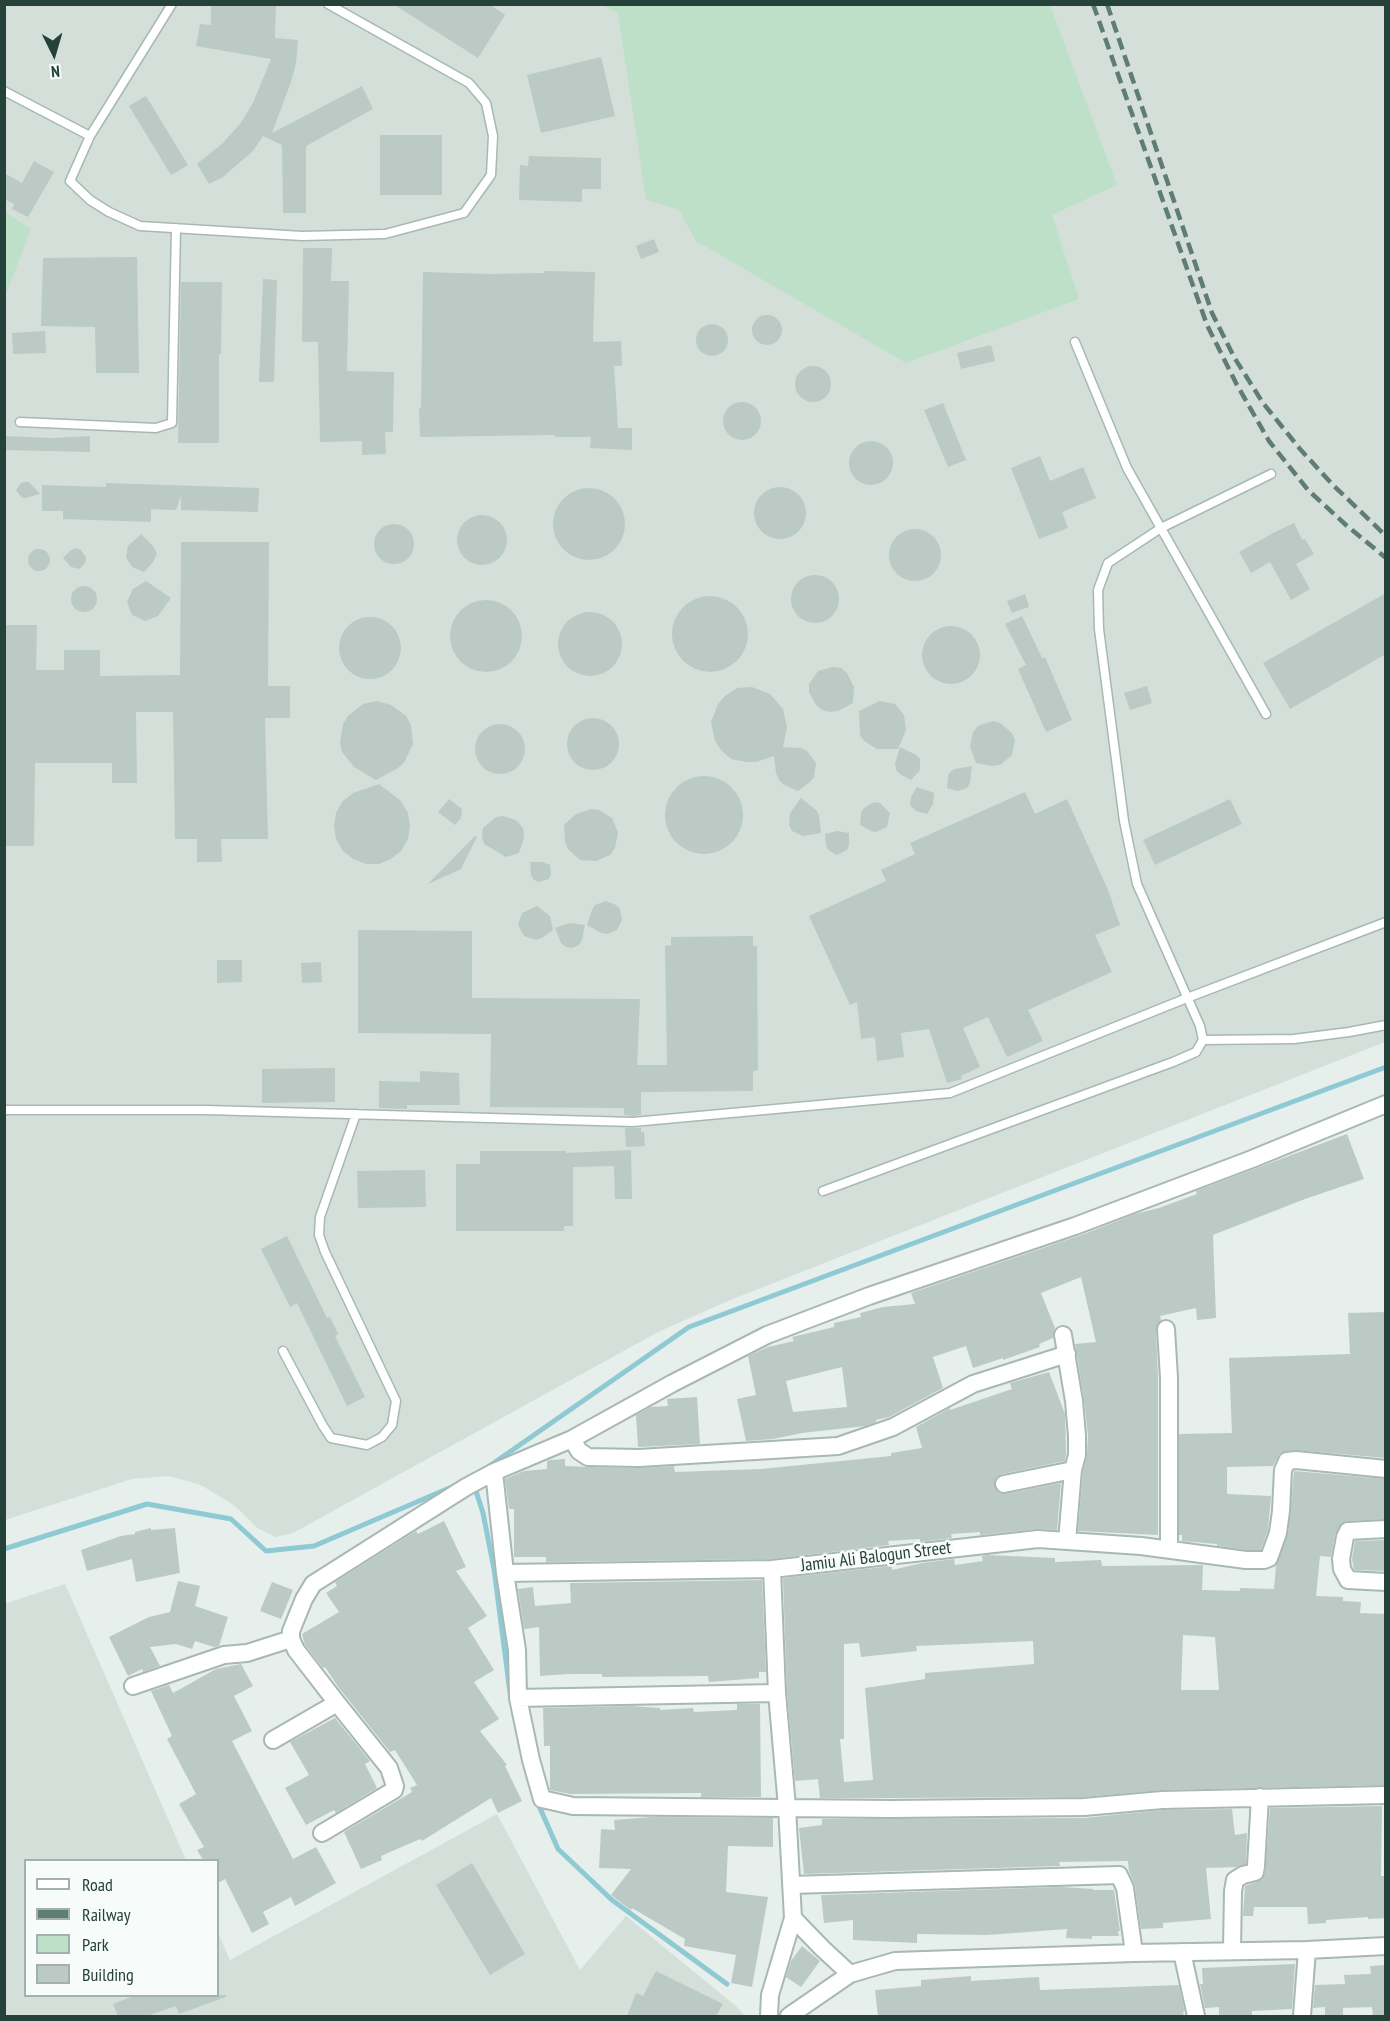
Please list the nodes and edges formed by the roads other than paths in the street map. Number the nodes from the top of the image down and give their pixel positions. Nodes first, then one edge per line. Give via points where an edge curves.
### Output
1 (172, 4) edge
2 (328, 4) edge
3 (4, 91) edge
4 (90, 136) junction
5 (176, 228) junction
6 (1075, 342) dead end
7 (20, 422) dead end
8 (1271, 474) dead end
9 (1161, 528) junction
10 (1266, 714) dead end
11 (1386, 922) edge
12 (1187, 998) junction
13 (1386, 1025) edge
14 (1203, 1040) junction
15 (1386, 1104) edge
16 (4, 1110) edge
17 (356, 1114) junction
18 (823, 1191) dead end
19 (1166, 1329) dead end
20 (1063, 1335) dead end
21 (283, 1351) dead end
22 (1067, 1354) junction
23 (572, 1439) junction
24 (1386, 1469) edge
25 (1073, 1470) junction
26 (494, 1472) junction
27 (1005, 1484) dead end
28 (1386, 1528) edge
29 (1067, 1541) junction
30 (1169, 1549) junction
31 (772, 1569) junction
32 (505, 1573) junction
33 (1386, 1582) edge
34 (291, 1639) junction
35 (133, 1686) dead end
36 (777, 1694) junction
37 (518, 1698) junction
38 (337, 1703) junction
39 (273, 1740) dead end
40 (1386, 1795) edge
41 (1260, 1797) junction
42 (787, 1807) junction
43 (322, 1833) dead end
44 (791, 1886) junction
45 (793, 1918) junction
46 (1386, 1946) edge
47 (1307, 1950) junction
48 (1233, 1951) junction
49 (1182, 1952) junction
50 (1134, 1953) junction
51 (850, 1974) junction
52 (769, 2016) edge
53 (789, 2016) edge
54 (1196, 2016) edge
55 (1302, 2016) edge

1 - 4 lane
2 - 5 lane via 469,83 486,102 493,136 491,175 464,213 385,234 302,236
3 - 4 lane
4 - 5 lane via 70,181 90,200 140,226
5 - 7 lane via 172,423 156,428
6 - 9 lane via 1127,468
8 - 9 lane
9 - 10 lane
9 - 12 lane via 1108,563 1098,590 1099,629 1124,821 1137,884
11 - 12 lane
12 - 14 lane
12 - 17 lane via 951,1093 633,1122
13 - 14 lane via 1294,1039
14 - 18 lane via 1196,1052 1173,1062
15 - 23 street via 1075,1226 766,1335
16 - 17 lane
17 - 21 lane via 320,1217 319,1235 396,1401 393,1425 367,1445 332,1438
19 - 30 street
20 - 22 street
22 - 23 street via 973,1384 893,1427 838,1446 639,1458 588,1457
22 - 25 street via 1077,1436
23 - 26 street
24 - 30 street, Jamiu Ali Balogun Street via 1287,1461 1281,1511 1271,1553 1264,1560
25 - 27 street
25 - 29 street
26 - 32 street
26 - 34 street via 314,1584 303,1599
28 - 33 street via 1348,1531 1341,1559 1348,1580
29 - 30 street, Jamiu Ali Balogun Street
29 - 31 street, Jamiu Ali Balogun Street via 1038,1539
31 - 32 street, Jamiu Ali Balogun Street
31 - 36 street
32 - 37 street via 517,1650
34 - 35 street via 247,1653 224,1655
34 - 38 street
36 - 37 street
36 - 42 street
37 - 42 street via 542,1799 573,1806
38 - 39 street
38 - 43 street via 389,1768 395,1786
40 - 41 street
41 - 42 street via 1084,1807
41 - 48 street via 1255,1872 1235,1880 1233,1891
42 - 44 street
44 - 45 street
44 - 50 street via 1119,1875 1125,1888
45 - 51 street
45 - 52 street via 770,1995
46 - 47 street
47 - 48 street
47 - 55 street
48 - 49 street
49 - 50 street
49 - 54 street
50 - 51 street via 895,1961
51 - 53 street

